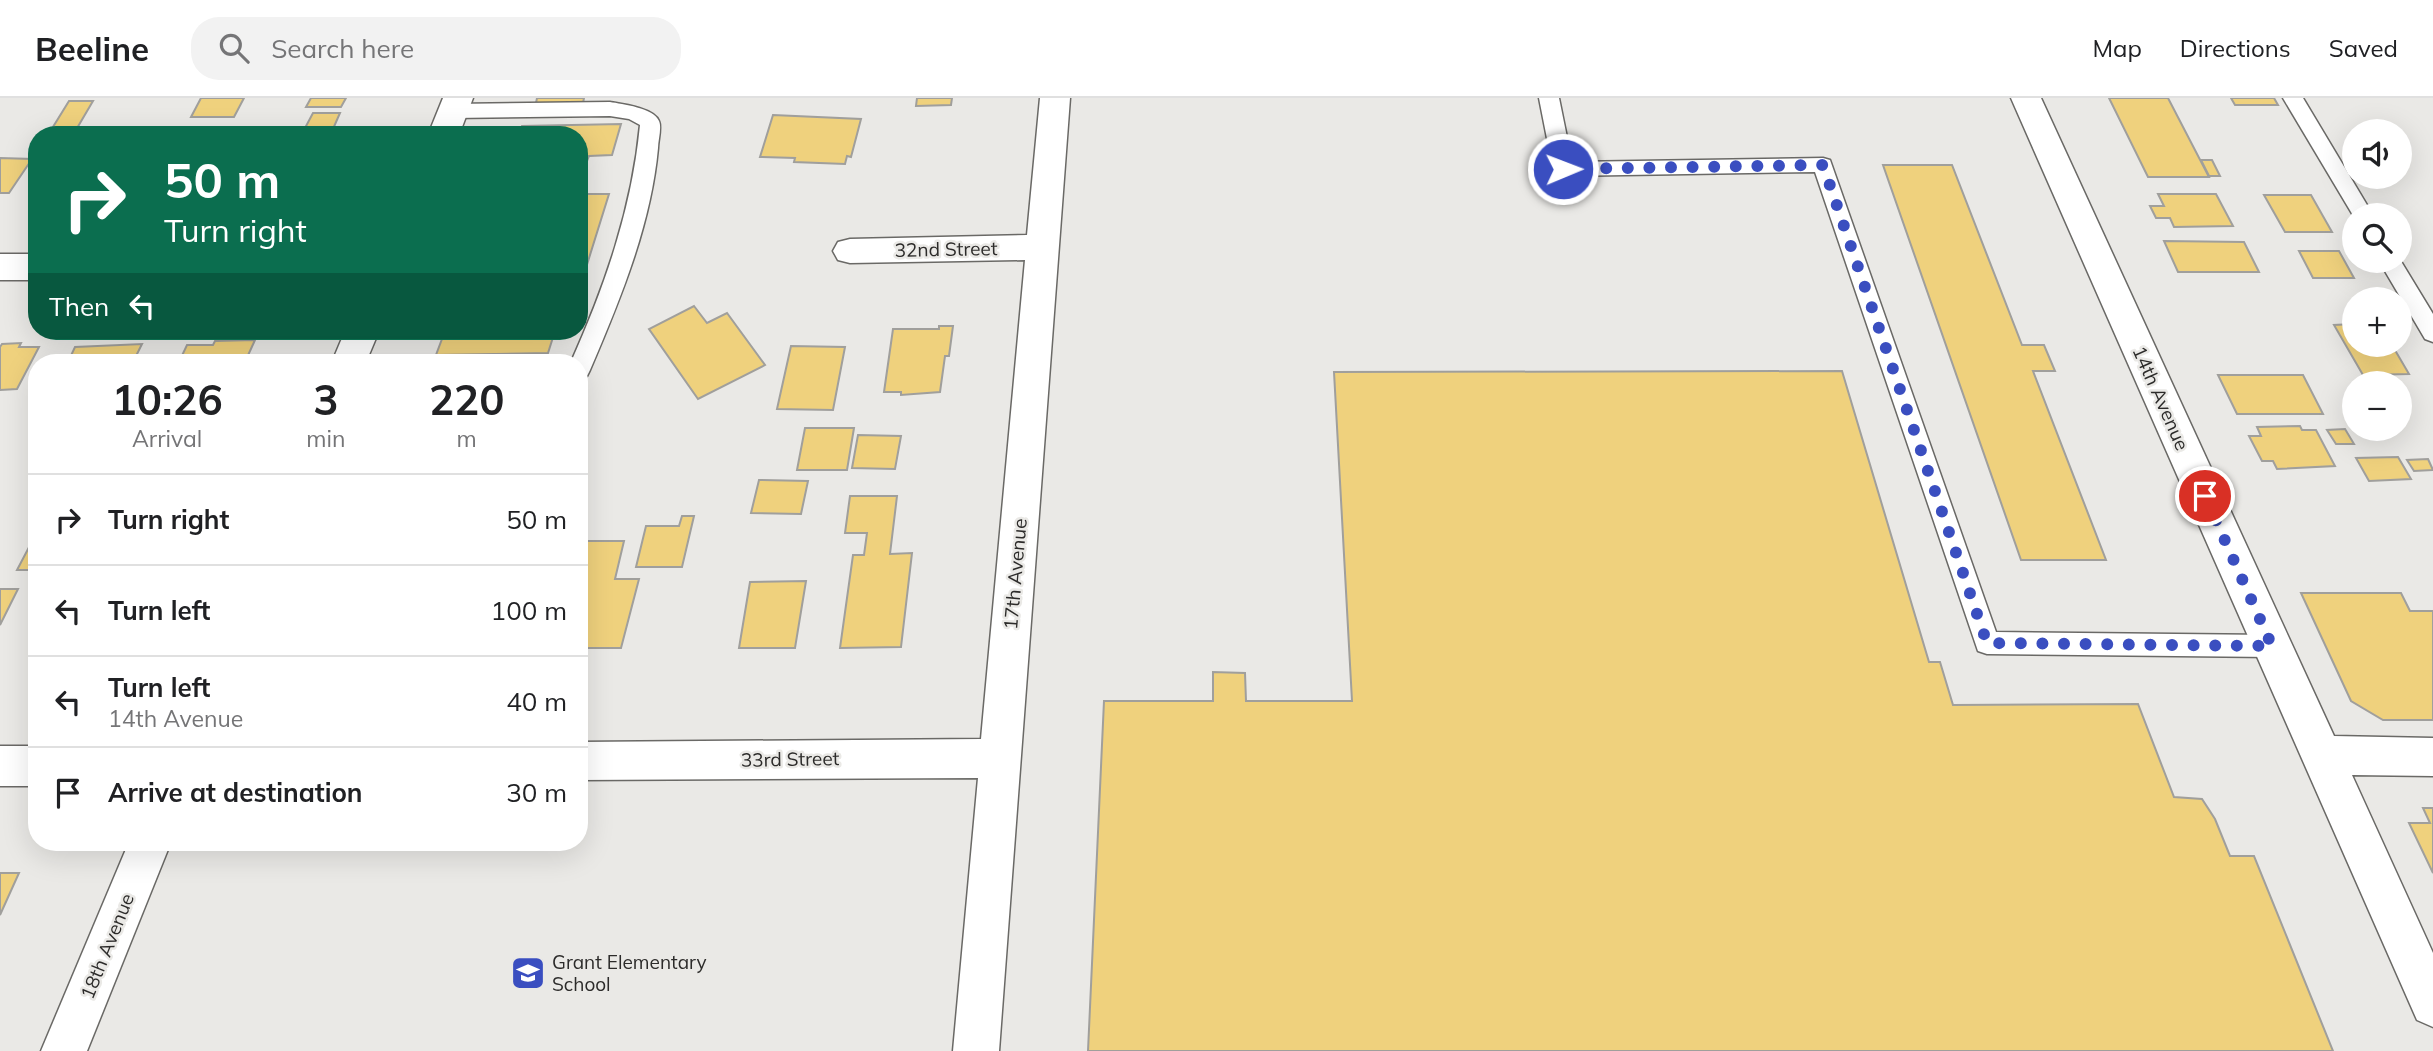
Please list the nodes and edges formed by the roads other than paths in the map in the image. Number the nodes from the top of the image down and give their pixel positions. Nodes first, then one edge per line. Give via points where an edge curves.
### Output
1 (1055, 98) edge
2 (1549, 98) edge
3 (2026, 98) edge
4 (2293, 98) edge
5 (451, 114) edge
6 (2355, 203) edge
7 (1042, 247) junction
8 (850, 251) dead end
9 (0, 267) edge
10 (28, 267) edge
11 (2397, 273) edge
12 (2433, 334) edge
13 (586, 354) edge
14 (2272, 646) junction
15 (2321, 755) junction
16 (2433, 757) edge
17 (1000, 758) junction
18 (588, 761) edge
19 (0, 766) edge
20 (28, 766) edge
21 (146, 851) edge
22 (2433, 1004) edge
23 (64, 1051) edge
24 (976, 1051) edge

1 - 7 street, 17th Avenue
2 - 14 lane via 1563,169 1823,165 1987,643
3 - 14 street, 14th Avenue
4 - 6 lane
5 - 13 lane via 610,109 634,113 650,122 632,225
7 - 8 street, 32nd Street
7 - 17 street, 17th Avenue
9 - 10 street
11 - 12 lane
14 - 15 street, 14th Avenue
15 - 16 street
15 - 22 street, 14th Avenue
17 - 18 street, 33rd Street
17 - 24 street, 17th Avenue
19 - 20 street
21 - 23 street, 18th Avenue

